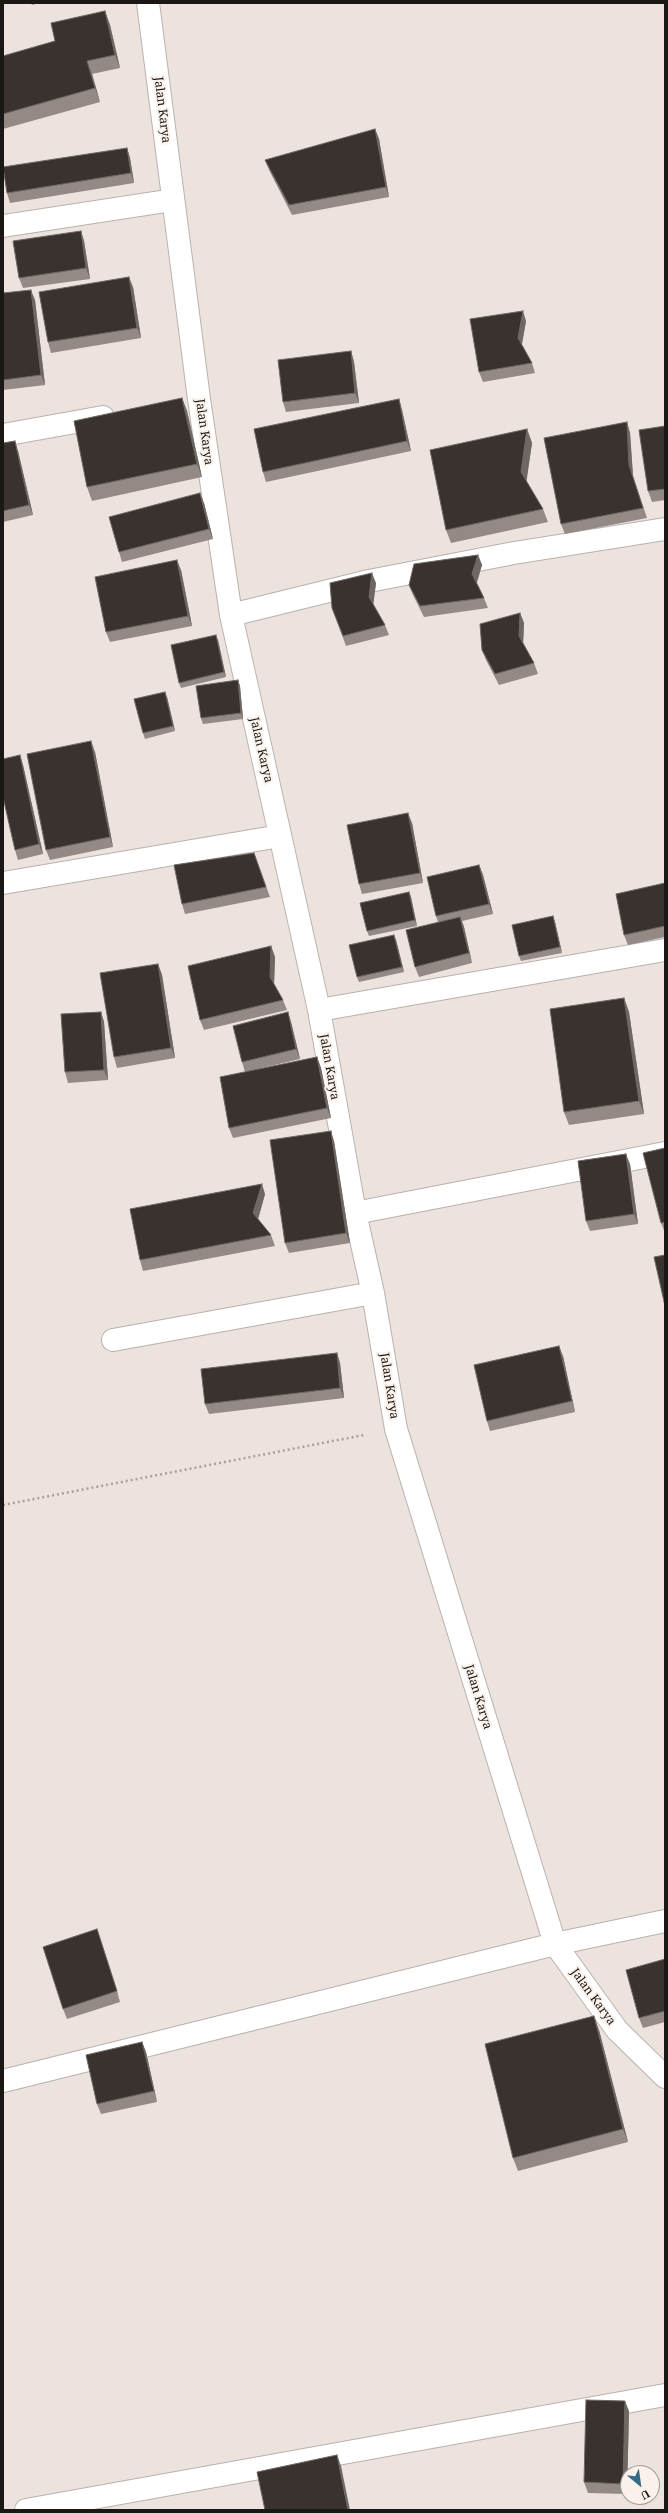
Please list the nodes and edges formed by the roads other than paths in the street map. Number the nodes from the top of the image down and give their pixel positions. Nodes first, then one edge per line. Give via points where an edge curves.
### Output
1 (148, 3) edge
2 (173, 200) junction
3 (3, 226) edge
4 (199, 400) junction
5 (176, 404) edge
6 (121, 414) edge
7 (3, 435) edge
8 (665, 529) edge
9 (231, 615) junction
10 (280, 836) junction
11 (3, 883) edge
12 (665, 950) edge
13 (319, 1010) junction
14 (665, 1153) edge
15 (355, 1213) junction
16 (373, 1293) junction
17 (113, 1340) dead end
18 (665, 1921) edge
19 (555, 1944) junction
20 (665, 2077) edge
21 (3, 2080) edge
22 (665, 2395) edge
23 (26, 2510) edge

1 - 2 street, Jalan Karya
2 - 3 street
2 - 4 street, Jalan Karya
4 - 5 street
4 - 9 street, Jalan Karya
6 - 7 street
8 - 9 street via 514,553 369,581
9 - 10 street, Jalan Karya
10 - 11 street
10 - 13 street, Jalan Karya
12 - 13 street
13 - 15 street, Jalan Karya
14 - 15 street
15 - 16 street, Jalan Karya
16 - 17 street
16 - 19 street, Jalan Karya via 396,1429
18 - 19 street
19 - 20 street, Jalan Karya via 617,2030
19 - 21 street
22 - 23 street

